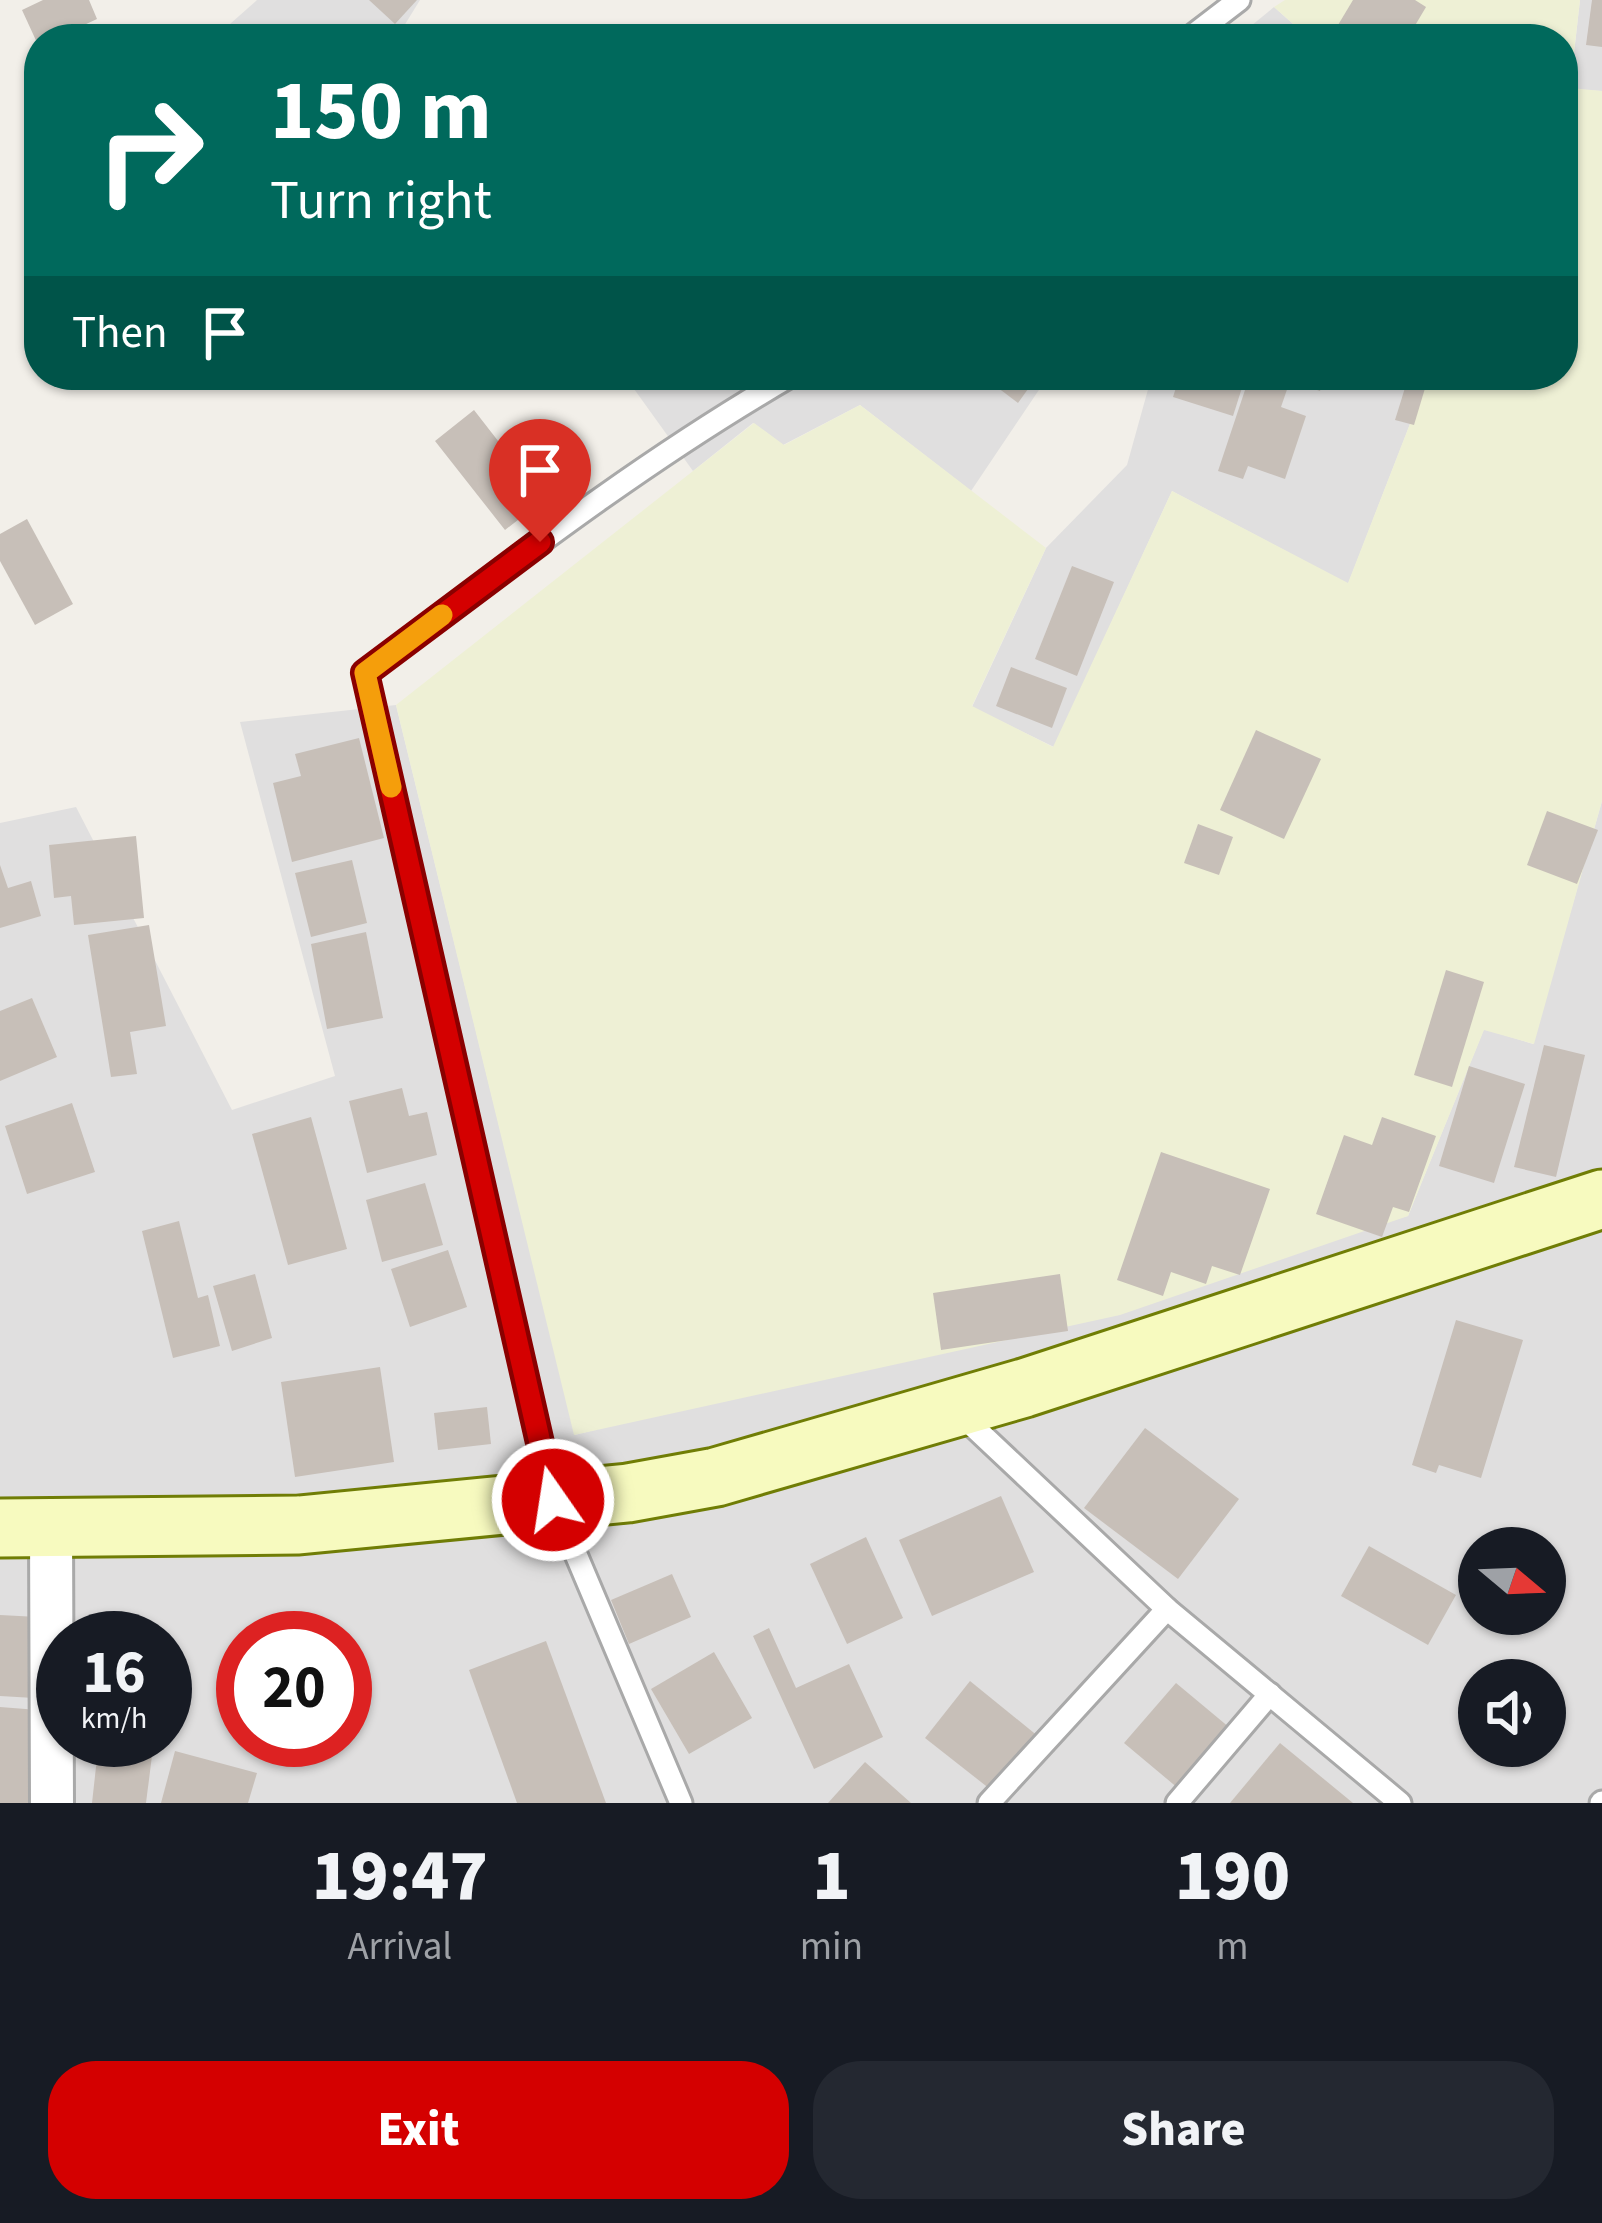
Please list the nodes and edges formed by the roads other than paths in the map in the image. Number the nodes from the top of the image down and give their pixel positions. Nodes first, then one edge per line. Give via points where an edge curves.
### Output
1 (1239, 0) edge
2 (1208, 24) edge
3 (765, 390) edge
4 (1602, 1199) edge
5 (954, 1409) junction
6 (553, 1500) junction
7 (26, 1528) edge
8 (1168, 1609) junction
9 (1270, 1694) junction
10 (1397, 1802) edge
11 (52, 1803) edge
12 (681, 1803) edge
13 (989, 1803) edge
14 (1177, 1803) edge

1 - 2 lane
3 - 6 lane via 575,516 365,673
4 - 5 street
5 - 6 street via 716,1477
5 - 8 lane
6 - 7 street via 299,1525
6 - 12 lane
7 - 11 street
8 - 9 lane
8 - 13 lane
9 - 10 lane
9 - 14 lane

